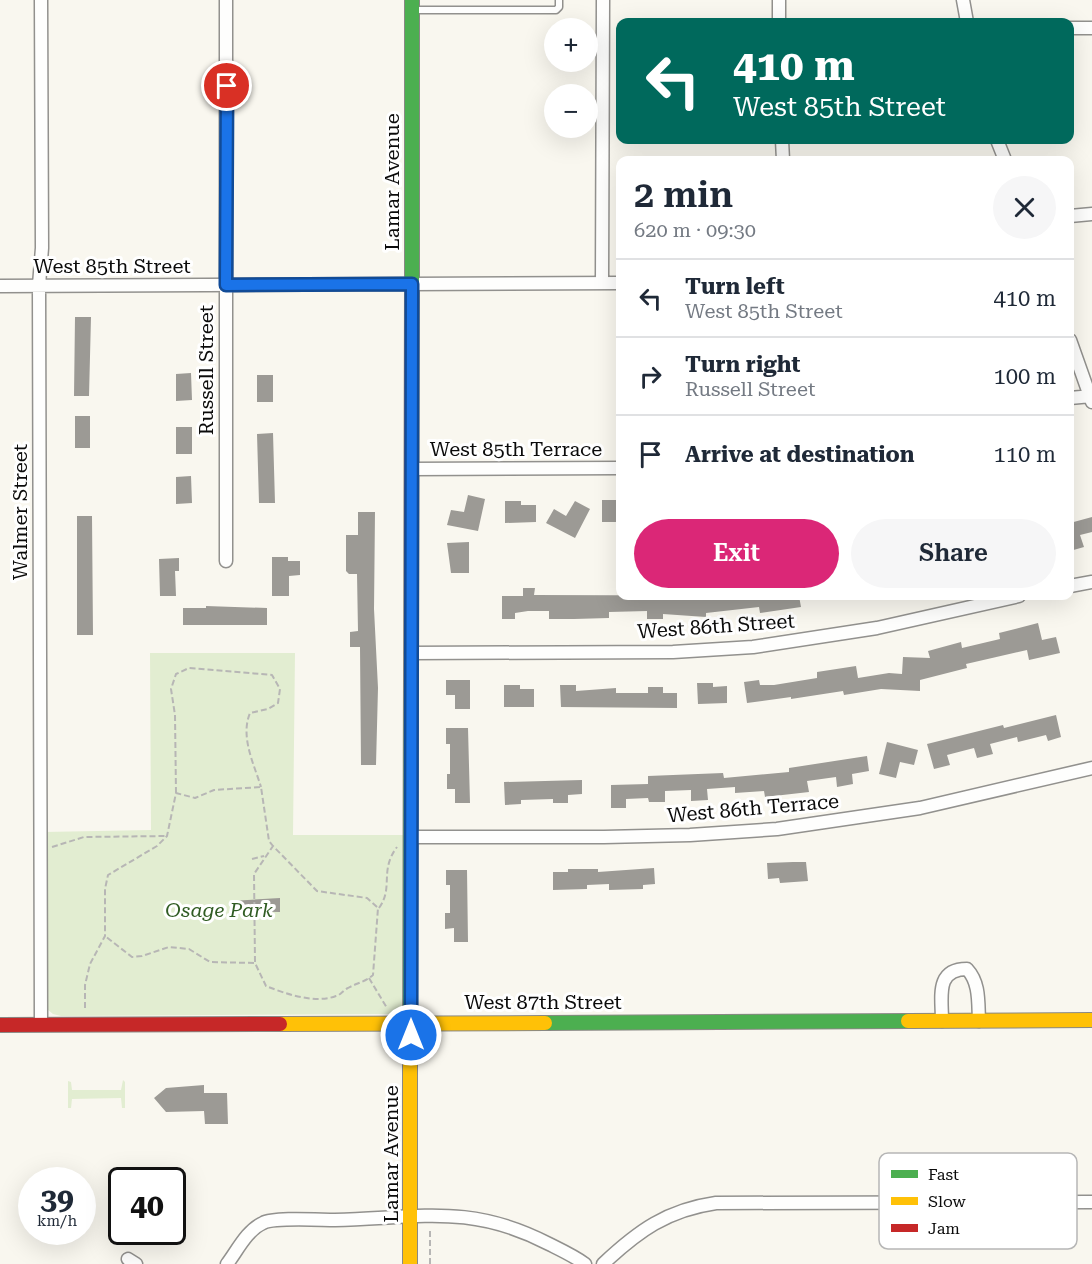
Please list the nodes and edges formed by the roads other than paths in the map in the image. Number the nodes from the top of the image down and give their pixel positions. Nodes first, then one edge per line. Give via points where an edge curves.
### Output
1 (41, 0) edge
2 (226, 0) edge
3 (559, 0) edge
4 (603, 0) edge
5 (779, 0) edge
6 (963, 0) edge
7 (412, 5) edge
8 (780, 18) edge
9 (966, 18) edge
10 (1074, 28) edge
11 (1092, 28) edge
12 (1092, 214) edge
13 (1074, 216) edge
14 (602, 283) junction
15 (616, 283) edge
16 (412, 284) junction
17 (39, 285) junction
18 (226, 285) junction
19 (0, 286) edge
20 (1074, 351) edge
21 (1074, 398) edge
22 (1091, 398) edge
23 (616, 468) edge
24 (412, 470) junction
25 (226, 561) dead end
26 (1092, 582) edge
27 (1074, 585) edge
28 (1001, 600) edge
29 (411, 653) junction
30 (1092, 768) edge
31 (412, 837) junction
32 (942, 1020) junction
33 (980, 1020) junction
34 (1092, 1020) edge
35 (411, 1022) junction
36 (41, 1024) junction
37 (0, 1025) edge
38 (1077, 1202) edge
39 (1092, 1202) edge
40 (879, 1203) edge
41 (410, 1217) junction
42 (227, 1264) edge
43 (410, 1264) edge
44 (585, 1264) edge
45 (603, 1264) edge

1 - 17 street, Walmer Street
2 - 18 street, Russell Street
3 - 7 lane via 556,10
4 - 14 street
5 - 8 street
6 - 9 street
7 - 16 street, Lamar Avenue
10 - 11 street
12 - 13 street
14 - 15 street, West 85th Street
14 - 16 street, West 85th Street
16 - 18 street, West 85th Street
16 - 24 street, Lamar Avenue
17 - 18 street, West 85th Street
17 - 19 street, West 85th Street
17 - 36 street, Walmer Street
18 - 25 street, Russell Street
20 - 22 street
21 - 22 street
23 - 24 street, West 85th Terrace
24 - 29 street, Lamar Avenue
26 - 27 street
28 - 29 street, West 86th Street via 877,628 753,647 673,652
29 - 31 street, Lamar Avenue
30 - 31 street, West 86th Terrace via 920,808 777,829 604,837
31 - 35 street, Lamar Avenue
32 - 33 street, West 87th Street
32 - 33 street via 945,975 955,969 967,969 978,992
32 - 35 street, West 87th Street
33 - 34 street, West 87th Street
35 - 36 street, West 87th Street
35 - 41 street, Lamar Avenue
36 - 37 street, West 87th Street
38 - 39 street
40 - 45 street via 694,1206 661,1218
41 - 42 street via 265,1221
41 - 43 street, Lamar Avenue
41 - 44 street via 451,1215 506,1225

